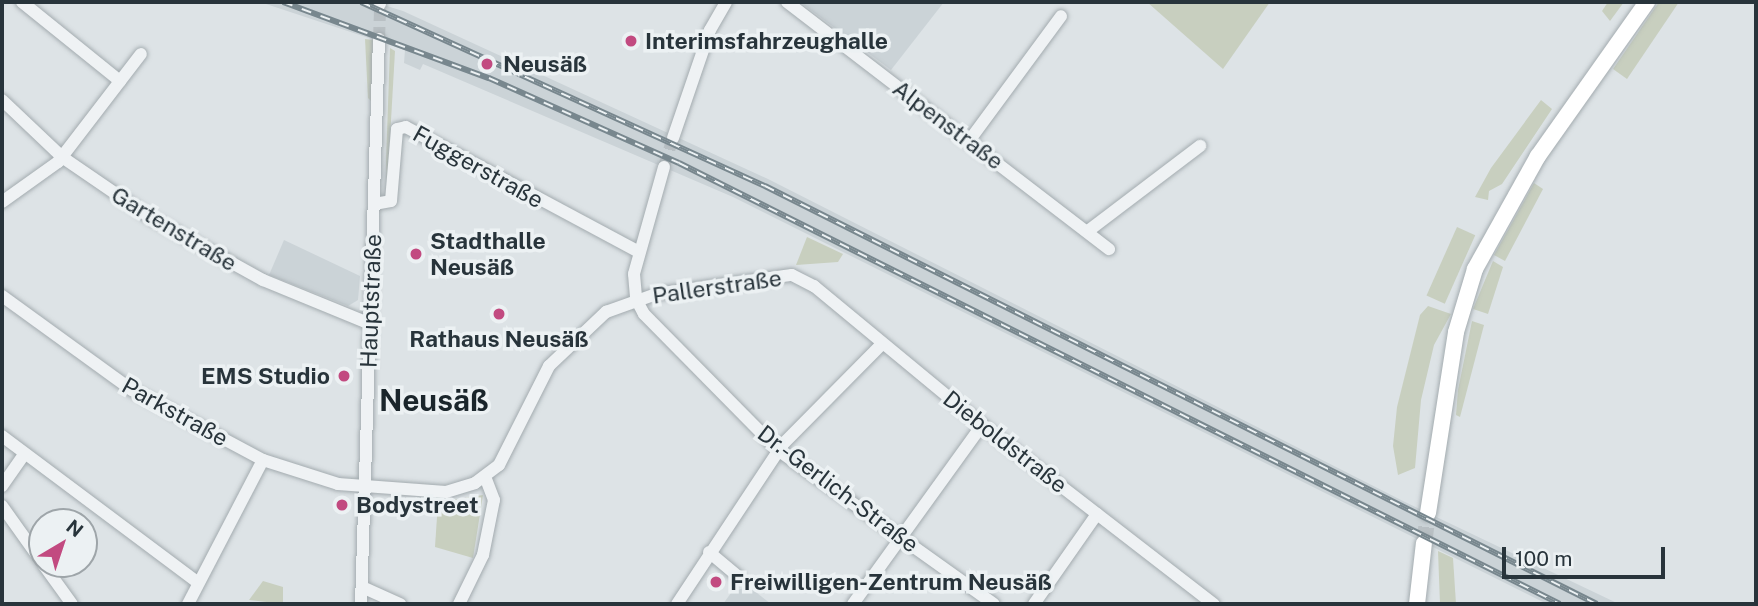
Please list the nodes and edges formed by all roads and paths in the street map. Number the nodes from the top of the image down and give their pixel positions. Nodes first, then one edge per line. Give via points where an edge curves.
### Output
1 (22, 2) edge
2 (726, 2) edge
3 (787, 2) edge
4 (1647, 2) edge
5 (1061, 16) dead end
6 (379, 39) tunnel mouth
7 (141, 54) dead end
8 (120, 81) junction
9 (2, 100) edge
10 (673, 138) tunnel mouth
11 (969, 141) junction
12 (1200, 146) dead end
13 (62, 157) junction
14 (664, 167) tunnel mouth
15 (2, 202) edge
16 (374, 204) junction
17 (1088, 231) junction
18 (1109, 249) dead end
19 (639, 253) junction
20 (798, 277) joint
21 (2, 296) edge
22 (636, 299) junction
23 (368, 323) junction
24 (882, 344) junction
25 (982, 425) junction
26 (2, 436) edge
27 (778, 450) junction
28 (24, 454) junction
29 (263, 460) junction
30 (485, 477) junction
31 (2, 486) edge
32 (368, 489) junction
33 (2, 506) edge
34 (1428, 513) tunnel mouth
35 (1097, 514) junction
36 (901, 537) junction
37 (28, 542) edge
38 (1424, 543) tunnel mouth
39 (709, 552) junction
40 (739, 577) dead end
41 (54, 578) edge
42 (197, 581) junction
43 (362, 587) junction
44 (72, 604) edge
45 (188, 604) edge
46 (361, 604) edge
47 (400, 604) edge
48 (459, 604) edge
49 (677, 604) edge
50 (853, 604) edge
51 (995, 604) edge
52 (1034, 604) edge
53 (1214, 604) edge
54 (1417, 604) edge

1 - 8 street
2 - 10 street via 710,30
3 - 11 street, Alpenstraße
4 - 34 main road via 1538,156 1475,269 1456,332
5 - 11 street
6 - 16 street, Hauptstraße
7 - 8 street
8 - 13 street
9 - 13 street, Gartenstraße
11 - 17 street, Alpenstraße
12 - 17 street
13 - 15 street
13 - 23 street, Gartenstraße via 198,246 289,292
14 - 19 street
16 - 19 street, Fuggerstraße via 391,201 401,127
16 - 23 street, Hauptstraße
17 - 18 street, Alpenstraße
19 - 22 street
20 - 22 street, Pallerstraße via 779,274
20 - 24 street, Dieboldstraße
21 - 29 street, Parkstraße via 132,390
22 - 27 street, Dr.-Gerlich-Straße via 650,322
22 - 30 street, Pallerstraße via 606,312 555,360 540,380 505,457
23 - 32 street, Hauptstraße
24 - 25 street, Dieboldstraße
24 - 27 street
25 - 35 street, Dieboldstraße
25 - 36 street
26 - 28 street
27 - 36 street, Dr.-Gerlich-Straße
27 - 39 street
28 - 31 street
28 - 42 street
29 - 32 street, Parkstraße
29 - 42 street
30 - 32 street, Parkstraße via 446,492
30 - 48 street via 494,499 483,555
32 - 43 street, Hauptstraße
33 - 37 street
35 - 52 street
35 - 53 street, Dieboldstraße
36 - 50 street
36 - 51 street, Dr.-Gerlich-Straße
38 - 54 main road
39 - 40 street
39 - 49 street
41 - 44 street
42 - 45 street
43 - 46 street, Hauptstraße
43 - 47 street

